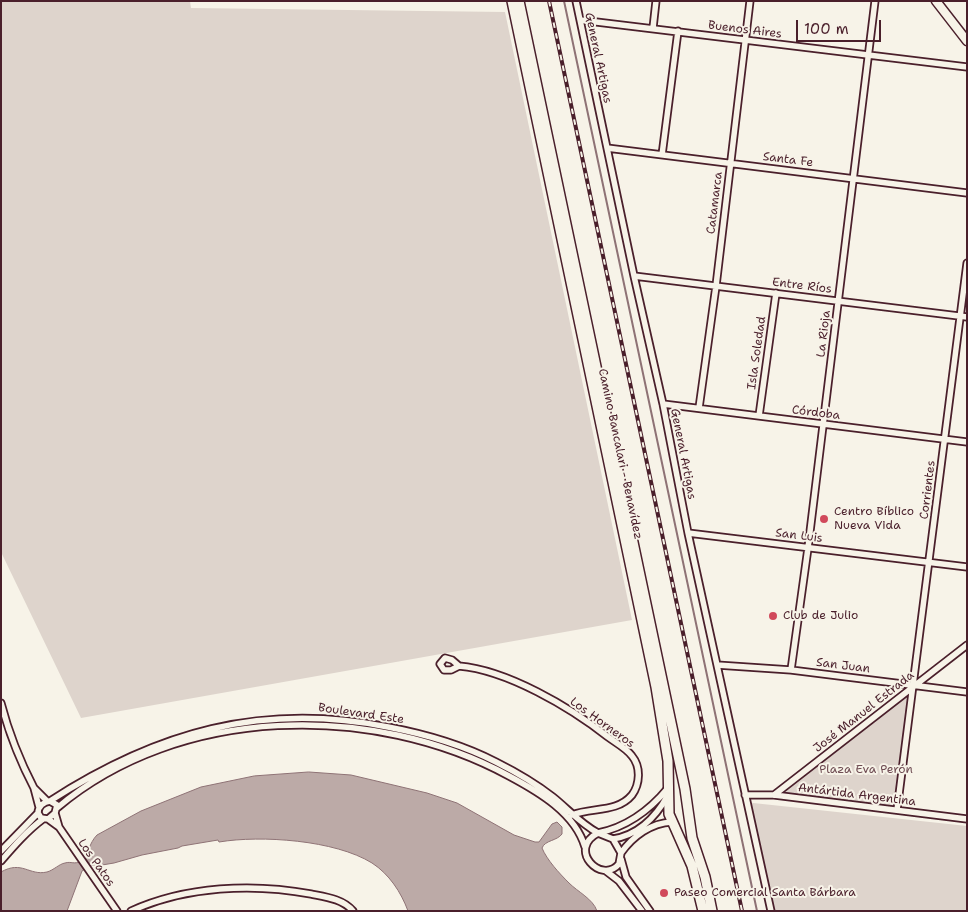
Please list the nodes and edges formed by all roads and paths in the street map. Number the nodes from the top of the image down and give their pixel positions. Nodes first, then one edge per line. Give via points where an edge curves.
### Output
1 (512, 1) edge
2 (519, 1) edge
3 (576, 1) edge
4 (656, 1) edge
5 (750, 1) edge
6 (875, 1) edge
7 (936, 1) edge
8 (580, 20) junction
9 (653, 28) junction
10 (678, 32) junction
11 (745, 40) junction
12 (967, 41) edge
13 (868, 54) junction
14 (967, 67) edge
15 (607, 148) junction
16 (662, 155) junction
17 (730, 164) junction
18 (853, 178) junction
19 (967, 193) edge
20 (967, 263) edge
21 (634, 276) junction
22 (716, 286) junction
23 (776, 293) junction
24 (838, 301) junction
25 (964, 316) edge
26 (663, 404) junction
27 (699, 408) junction
28 (759, 416) junction
29 (823, 424) junction
30 (945, 439) junction
31 (967, 442) edge
32 (688, 533) junction
33 (808, 548) junction
34 (929, 562) junction
35 (967, 567) edge
36 (967, 645) edge
37 (717, 665) junction
38 (459, 666) dead end
39 (790, 670) junction
40 (914, 685) junction
41 (967, 692) edge
42 (1, 703) edge
43 (143, 753) junction
44 (34, 788) junction
45 (668, 792) junction
46 (745, 795) junction
47 (774, 795) junction
48 (686, 797) junction
49 (49, 801) junction
50 (38, 810) junction
51 (56, 810) junction
52 (897, 810) junction
53 (689, 814) junction
54 (571, 816) junction
55 (46, 819) junction
56 (967, 819) edge
57 (672, 822) junction
58 (59, 826) junction
59 (598, 833) junction
60 (613, 839) junction
61 (584, 847) junction
62 (6, 849) edge
63 (621, 856) junction
64 (1, 861) edge
65 (606, 871) junction
66 (626, 877) junction
67 (619, 881) junction
68 (117, 911) edge
69 (131, 911) edge
70 (353, 911) edge
71 (642, 911) edge
72 (650, 911) edge
73 (703, 911) edge
74 (712, 911) edge
75 (771, 911) edge

1 - 45 main road, Camino Bancalari - Benavídez via 654,678 668,761
2 - 48 main road, Camino Bancalari - Benavídez
3 - 8 street, General Artigas
4 - 9 street
5 - 11 street, Catamarca
6 - 13 street, La Rioja
7 - 12 street
8 - 9 street, Buenos Aires
8 - 15 street, General Artigas
9 - 10 street, Buenos Aires
10 - 11 street, Buenos Aires
10 - 16 street
11 - 13 street, Buenos Aires
11 - 17 street, Catamarca
13 - 14 street, Buenos Aires
13 - 18 street, La Rioja
15 - 16 street, Santa Fe
15 - 21 street, General Artigas
16 - 17 street, Santa Fe
17 - 18 street, Santa Fe
17 - 22 street, Catamarca
18 - 19 street, Santa Fe
18 - 24 street, La Rioja
20 - 25 street, Corrientes
21 - 22 street, Entre Ríos
21 - 26 street, General Artigas
22 - 23 street, Entre Ríos
22 - 27 street, Catamarca
23 - 24 street, Entre Ríos
23 - 28 street, Isla Soledad
24 - 25 street, Entre Ríos
24 - 29 street, La Rioja
25 - 30 street, Corrientes
26 - 27 street, Córdoba
26 - 32 street, General Artigas
27 - 28 street, Córdoba
28 - 29 street, Córdoba
29 - 30 street, Córdoba
29 - 33 street, La Rioja
30 - 31 street, Córdoba
30 - 34 street, Corrientes
32 - 33 street, San Luis
32 - 37 street, General Artigas
33 - 34 street, San Luis
33 - 39 street, La Rioja
34 - 35 street, San Luis
34 - 40 street, Corrientes
36 - 40 street, José Manuel Estrada
37 - 39 street, San Juan
37 - 46 street, General Artigas
38 - 54 street, Los Horneros via 492,673 538,693 578,716 632,755 638,778 628,799 615,806
39 - 40 street, San Juan
40 - 41 street, San Juan
40 - 47 street, José Manuel Estrada
40 - 52 street, Corrientes
42 - 44 street via 10,736
43 - 49 street, Boulevard Este via 89,776
43 - 51 street, Boulevard Este via 80,790
43 - 54 street, Boulevard Este via 230,728 320,721 410,735 496,765
44 - 49 street
44 - 50 street
45 - 48 main road via 679,792
45 - 57 main road, Camino Bancalari - Benavídez
45 - 59 street via 632,820
45 - 60 street via 644,825 626,836
46 - 47 street, Antártida Argentina
46 - 75 street, General Artigas
47 - 52 street, Antártida Argentina
48 - 53 main road, Camino Bancalari - Benavídez
49 - 50 street, Boulevard Este
49 - 51 street via 56,803
50 - 55 street, Los Patos via 40,818
50 - 62 street
51 - 55 street, Boulevard Este
51 - 58 street, Los Patos
52 - 56 street, Antártida Argentina
53 - 57 main road via 680,822
53 - 74 main road, Camino Bancalari - Benavídez via 692,838
54 - 59 street, Boulevard Este
54 - 61 street, Boulevard Este
55 - 58 street, Los Patos
55 - 62 street
57 - 63 street via 658,824 640,833
57 - 73 main road, Camino Bancalari - Benavídez via 692,866
58 - 68 street, Los Patos
59 - 60 street
59 - 61 street via 590,837
60 - 63 street
61 - 65 street via 591,863
62 - 64 street
63 - 65 street via 616,867
63 - 66 street
65 - 67 street
66 - 67 street
66 - 72 street
67 - 71 street
69 - 70 street via 189,893 242,888 315,895 343,903

